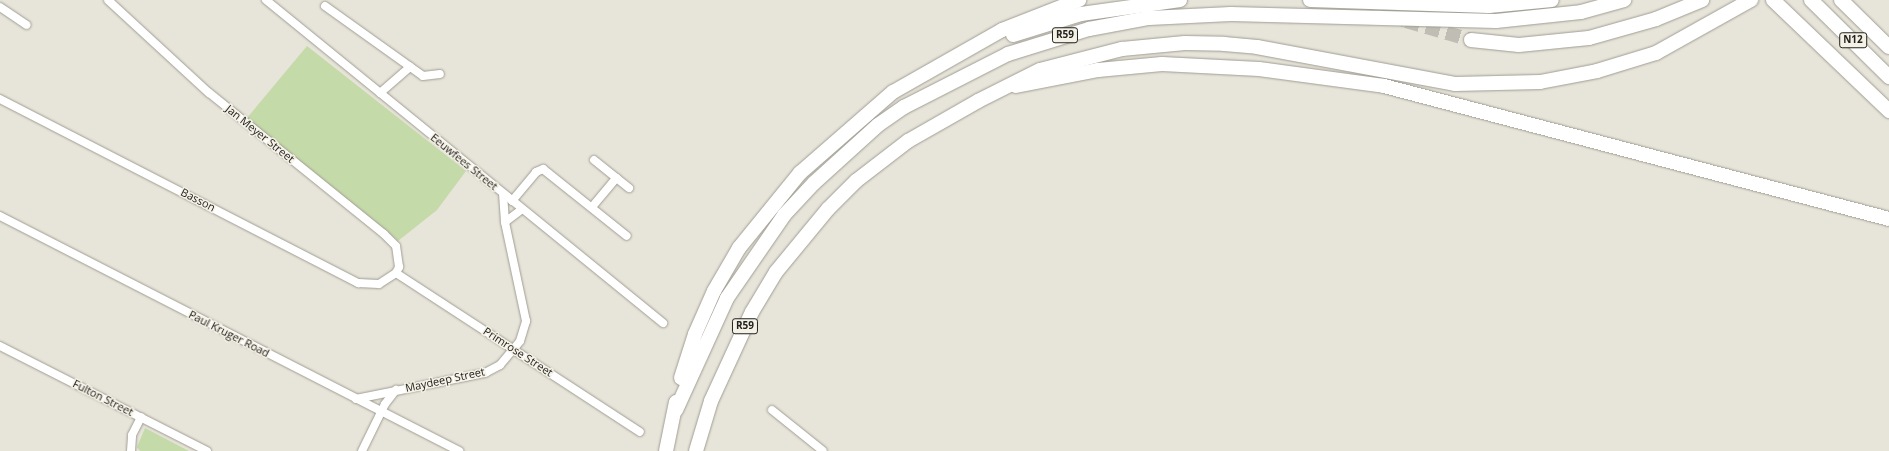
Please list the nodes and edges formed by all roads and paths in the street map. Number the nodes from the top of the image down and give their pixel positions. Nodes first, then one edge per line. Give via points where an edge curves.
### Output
1 (108, 0) edge
2 (266, 0) edge
3 (1079, 0) edge
4 (1180, 0) edge
5 (1310, 0) edge
6 (1552, 0) edge
7 (1624, 0) edge
8 (1702, 0) edge
9 (1751, 0) edge
10 (1773, 0) edge
11 (1811, 0) edge
12 (1841, 0) edge
13 (325, 6) dead end
14 (0, 7) edge
15 (26, 25) dead end
16 (1471, 40) tunnel mouth
17 (980, 45) junction
18 (1889, 47) edge
19 (410, 67) junction
20 (440, 74) dead end
21 (1889, 77) edge
22 (1009, 87) junction
23 (380, 93) junction
24 (0, 98) edge
25 (1889, 111) edge
26 (594, 160) dead end
27 (616, 178) junction
28 (629, 188) dead end
29 (503, 194) junction
30 (512, 201) junction
31 (592, 207) junction
32 (522, 209) junction
33 (0, 216) edge
34 (1889, 219) edge
35 (505, 222) junction
36 (627, 236) dead end
37 (396, 273) junction
38 (663, 323) dead end
39 (0, 346) edge
40 (514, 350) junction
41 (396, 390) junction
42 (356, 398) junction
43 (676, 410) junction
44 (772, 410) dead end
45 (382, 412) junction
46 (141, 418) junction
47 (640, 432) dead end
48 (131, 451) edge
49 (207, 451) edge
50 (362, 451) edge
51 (459, 451) edge
52 (666, 451) edge
53 (696, 451) edge
54 (823, 451) edge

1 - 37 street, Jan Meyer Street via 209,93 384,234 396,246 399,267
2 - 23 street, Eeuwfees Street
3 - 17 highway via 1002,30
4 - 17 highway via 1081,14
5 - 6 highway via 1489,6
7 - 43 highway, R59 via 1574,13 1496,21 1231,14 1149,18 1089,29 1008,54 904,107 878,125 814,183 785,214 727,298
8 - 16 highway via 1656,19 1589,38 1519,45
9 - 22 highway, R59 via 1656,53 1570,77 1519,84 1455,84 1257,47 1185,43 1149,45 1090,55 1040,70
10 - 25 highway
11 - 21 highway, N12
12 - 18 highway, N12
13 - 19 street
14 - 15 street
17 - 43 highway via 893,92 828,146 773,202 739,248 714,291 695,334 680,383
19 - 20 street via 427,78
19 - 23 street
22 - 34 highway via 1098,70 1162,64 1259,69 1369,83 1459,103
22 - 53 highway, R59 via 978,100 892,152 856,181 808,231 776,272 733,349 711,401
23 - 29 street, Eeuwfees Street
24 - 37 street, Basson via 358,283 369,286 379,284
26 - 27 street
27 - 28 street
27 - 31 street
29 - 30 street, Eeuwfees Street
29 - 35 street, Maydeep Street
30 - 31 street via 536,172 543,169
30 - 32 street, Eeuwfees Street
31 - 36 street
32 - 35 street
32 - 38 street, Eeuwfees Street
33 - 42 street, Paul Kruger Road
35 - 40 street, Maydeep Street via 526,321 524,335
37 - 40 street, Primrose Street
39 - 46 street, Fulton Street
40 - 41 street, Maydeep Street via 500,365 485,373
40 - 47 street, Primrose Street
41 - 42 street, Maydeep Street
41 - 45 street
42 - 45 street, Paul Kruger Road
43 - 52 highway, R59
44 - 54 street
45 - 50 street
45 - 51 street, Paul Kruger Road
46 - 48 street via 132,435
46 - 49 street, Fulton Street

